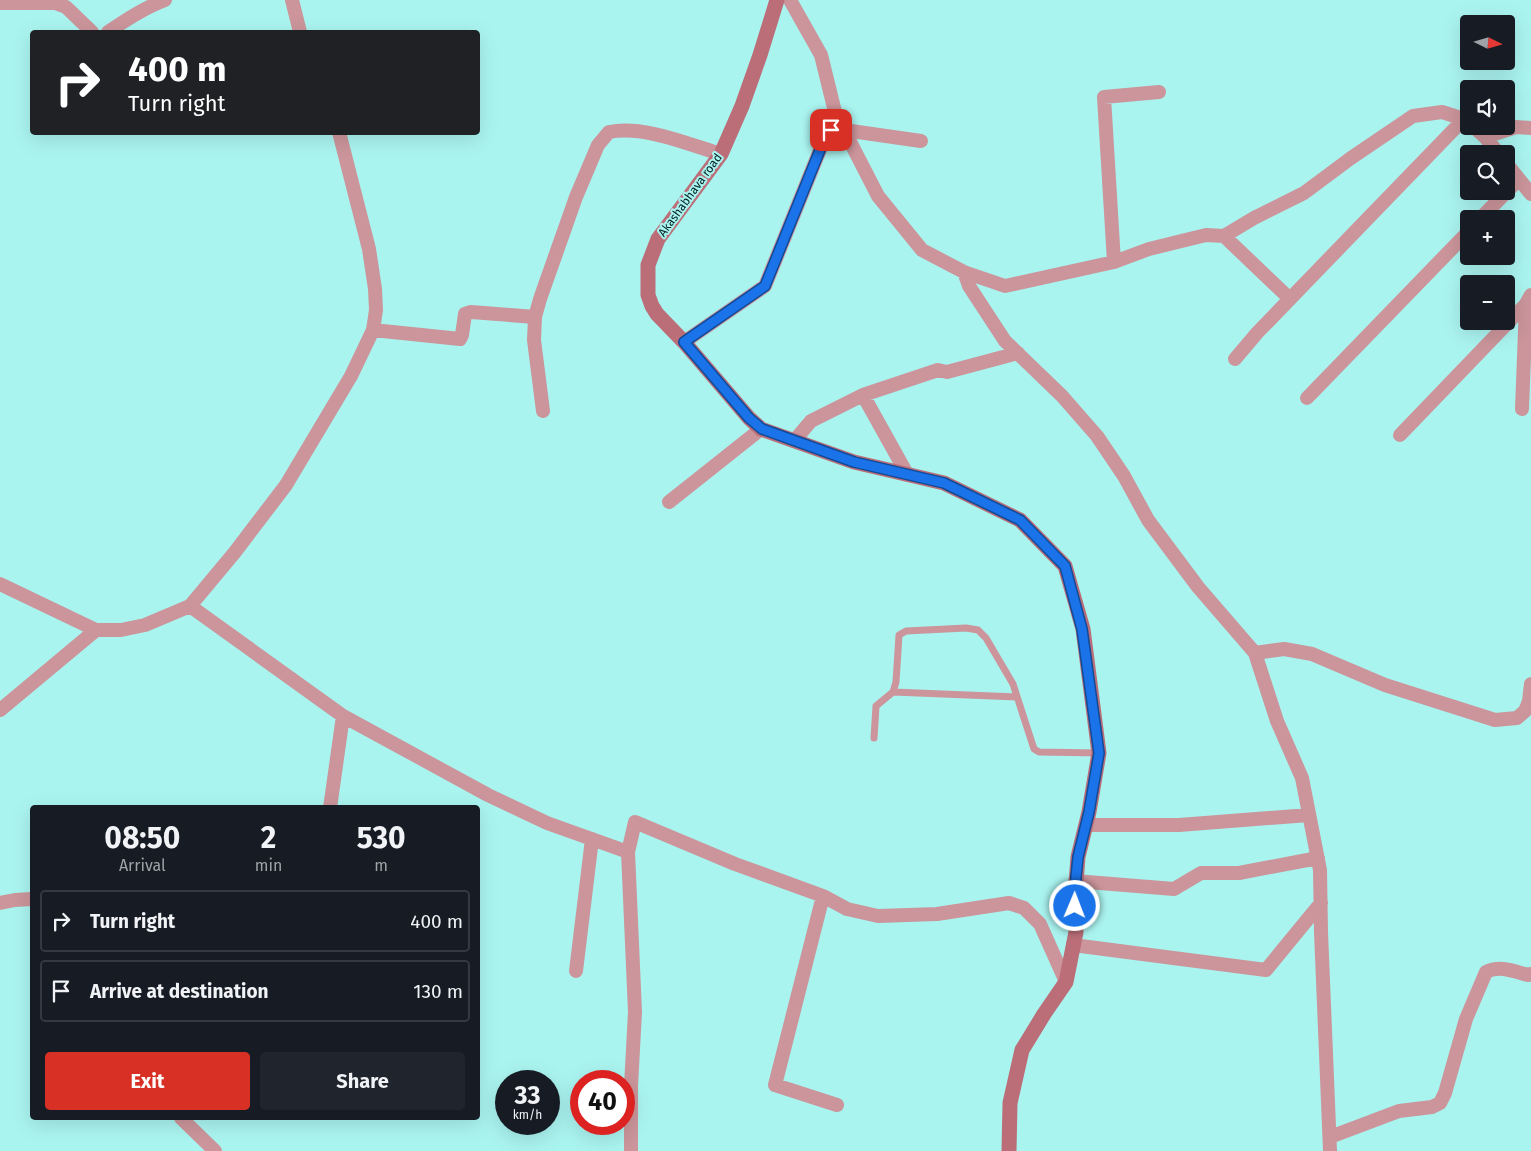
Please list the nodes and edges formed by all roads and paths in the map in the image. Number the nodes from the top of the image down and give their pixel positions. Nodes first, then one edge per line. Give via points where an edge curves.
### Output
1 (165, 0) edge
2 (292, 0) edge
3 (778, 0) edge
4 (790, 0) edge
5 (0, 3) edge
6 (90, 30) edge
7 (111, 30) edge
8 (300, 30) edge
9 (1159, 92) dead end
10 (1460, 119) edge
11 (841, 125) junction
12 (1531, 128) edge
13 (1460, 131) edge
14 (340, 135) edge
15 (1485, 137) joint
16 (921, 141) dead end
17 (1492, 145) edge
18 (721, 154) junction
19 (1515, 174) edge
20 (1519, 179) junction
21 (1531, 194) edge
22 (1489, 210) edge
23 (1224, 236) junction
24 (1460, 240) edge
25 (1114, 262) junction
26 (964, 272) junction
27 (1290, 300) junction
28 (1528, 300) edge
29 (535, 317) junction
30 (373, 330) junction
31 (684, 342) junction
32 (1018, 353) junction
33 (1235, 359) dead end
34 (863, 395) junction
35 (1307, 398) dead end
36 (1522, 409) dead end
37 (543, 410) dead end
38 (762, 429) junction
39 (1400, 434) dead end
40 (794, 441) junction
41 (907, 474) junction
42 (669, 502) dead end
43 (0, 584) edge
44 (190, 606) junction
45 (96, 630) junction
46 (1255, 653) junction
47 (1531, 684) edge
48 (893, 692) junction
49 (1017, 697) junction
50 (0, 710) edge
51 (343, 716) junction
52 (874, 738) dead end
53 (1099, 753) junction
54 (330, 805) edge
55 (1309, 814) junction
56 (1086, 825) junction
57 (592, 839) junction
58 (628, 852) junction
59 (1318, 858) junction
60 (1076, 881) junction
61 (823, 896) junction
62 (30, 899) edge
63 (0, 903) edge
64 (1321, 903) junction
65 (1074, 945) junction
66 (576, 971) dead end
67 (1531, 974) edge
68 (1066, 982) junction
69 (837, 1104) dead end
70 (184, 1120) edge
71 (1330, 1144) edge
72 (215, 1151) edge
73 (631, 1151) edge
74 (1009, 1151) edge

1 - 7 street
2 - 8 street
3 - 18 street, Akashabhava road via 742,106
4 - 11 street via 821,55
5 - 6 street via 56,2 66,7
9 - 25 street via 1104,97
10 - 23 street via 1442,112 1413,116 1304,193
11 - 16 street
11 - 26 street via 878,196 922,250
11 - 31 street via 824,140 765,286
12 - 15 street via 1516,127
13 - 27 street
14 - 30 street via 375,289
15 - 17 street
18 - 29 street via 636,130 609,132 598,145 576,197
18 - 31 street, Akashabhava road via 658,239 648,265 648,295 652,306
19 - 20 street
20 - 21 street
20 - 22 street
23 - 25 street via 1206,235 1149,249
23 - 27 street
24 - 35 street
25 - 26 street via 1005,286
26 - 32 street via 968,286 1005,341
27 - 33 street
28 - 36 street
28 - 39 street
29 - 30 street via 471,312 465,314 460,339
29 - 37 street via 534,340
30 - 44 street via 351,376 286,485
31 - 38 street, Akashabhava road
32 - 34 street via 947,372 938,370
32 - 46 street via 1097,436 1148,520 1198,587
34 - 40 street via 811,421
34 - 41 street
38 - 40 street, Akashabhava road
38 - 42 street
40 - 41 street, Akashabhava road via 854,462
41 - 53 street, Akashabhava road via 944,483 1020,520 1065,566 1082,629
43 - 45 street
44 - 45 street via 134,628
44 - 51 street
45 - 50 street
46 - 47 street via 1284,649 1312,654 1385,685 1495,720 1517,718 1525,711
46 - 55 street via 1277,721 1302,778
48 - 49 lane
48 - 49 lane via 899,635 906,631 966,628 978,630 986,638 1013,684
48 - 52 lane via 876,706
49 - 53 lane via 1034,749 1039,752
51 - 54 street
51 - 57 street via 488,794 547,823
53 - 56 street, Akashabhava road
55 - 56 street via 1179,825
55 - 59 street
56 - 60 street, Akashabhava road
57 - 58 street
57 - 66 street
58 - 61 street via 635,822
58 - 73 street via 635,1012
59 - 60 street via 1240,873 1201,873 1174,889
59 - 64 street
60 - 65 street, Akashabhava road
61 - 68 street via 847,909 878,916 937,914 1009,903 1024,908 1040,924
61 - 69 street via 775,1086
62 - 63 street
64 - 65 street via 1266,970
64 - 71 street
65 - 68 street, Akashabhava road
67 - 71 street via 1503,968 1486,972 1466,1019 1440,1103 1399,1111
68 - 74 street, Akashabhava road via 1022,1050 1010,1103
70 - 72 street

